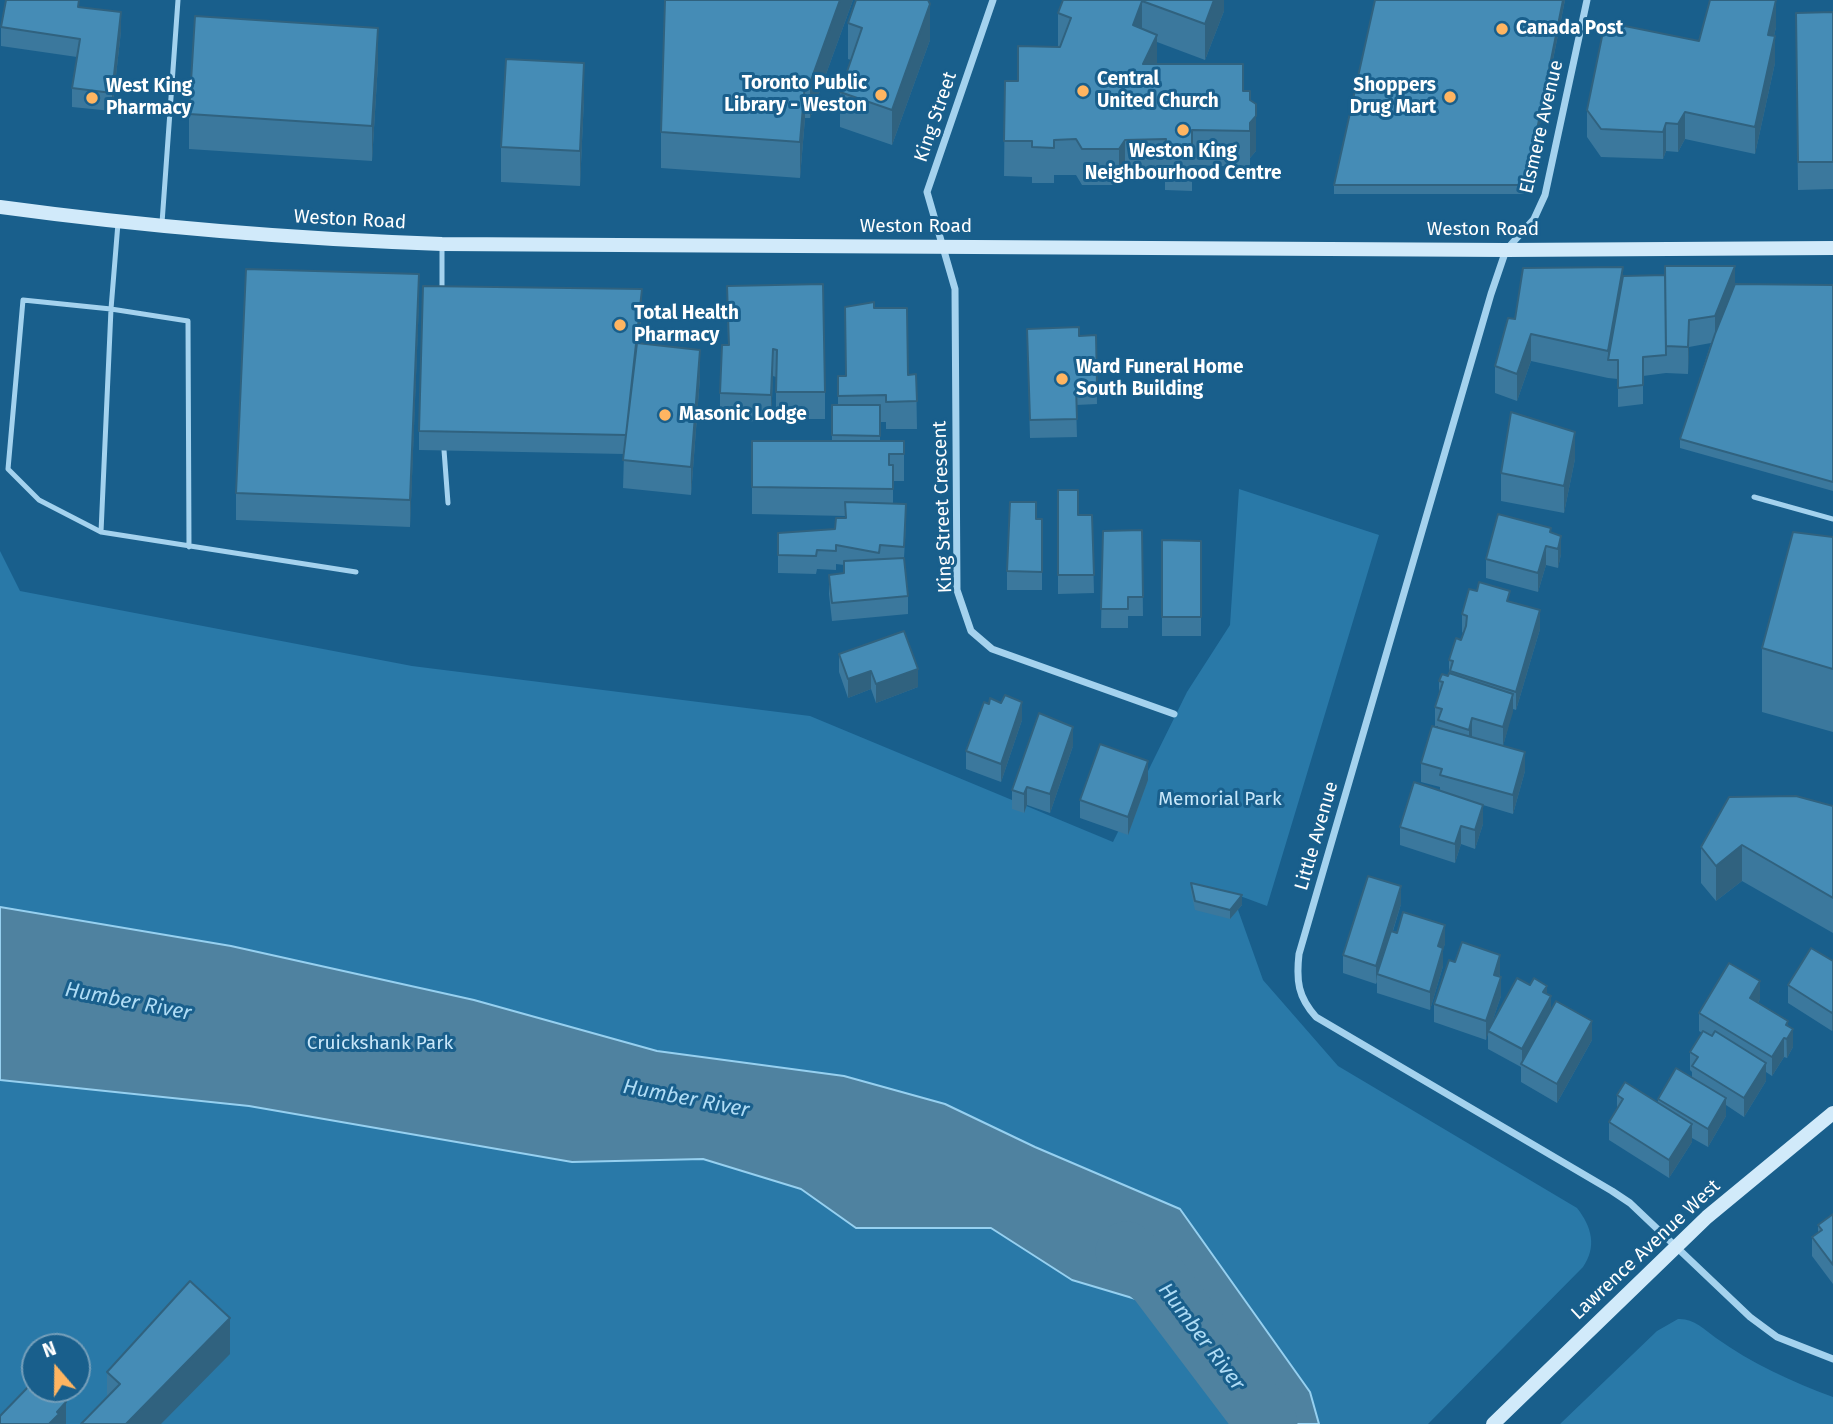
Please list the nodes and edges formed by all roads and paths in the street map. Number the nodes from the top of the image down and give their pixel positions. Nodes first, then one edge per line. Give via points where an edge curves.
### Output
1 (178, 0) edge
2 (993, 0) edge
3 (1587, 0) edge
4 (0, 207) edge
5 (118, 223) junction
6 (162, 226) junction
7 (442, 244) junction
8 (942, 246) junction
9 (1833, 248) edge
10 (1506, 250) junction
11 (442, 304) edge
12 (111, 309) junction
13 (444, 450) edge
14 (1754, 497) dead end
15 (448, 503) dead end
16 (1833, 519) edge
17 (101, 531) junction
18 (188, 547) junction
19 (356, 572) dead end
20 (1174, 714) dead end
21 (1833, 1113) edge
22 (1675, 1248) junction
23 (1833, 1359) edge
24 (1493, 1424) edge

1 - 6 lane
2 - 8 street, King Street via 928,192
3 - 10 street, Elsmere Avenue via 1545,195 1534,219
4 - 5 main road, Weston Road
5 - 6 main road, Weston Road
5 - 12 lane
6 - 7 main road, Weston Road
7 - 8 main road, Weston Road
7 - 11 lane
8 - 10 main road, Weston Road
8 - 20 street, King Street Crescent via 955,289 957,590 971,631 992,649
9 - 10 main road, Weston Road
10 - 22 street, Little Avenue via 1299,954 1298,989 1316,1017 1612,1191
12 - 17 lane
12 - 17 lane via 23,300 8,469 38,500
12 - 18 lane via 188,321
13 - 15 lane
14 - 16 lane
17 - 18 lane
18 - 19 lane
21 - 22 main road, Lawrence Avenue West
22 - 23 street, Little Avenue via 1720,1293 1777,1337
22 - 24 main road, Lawrence Avenue West

